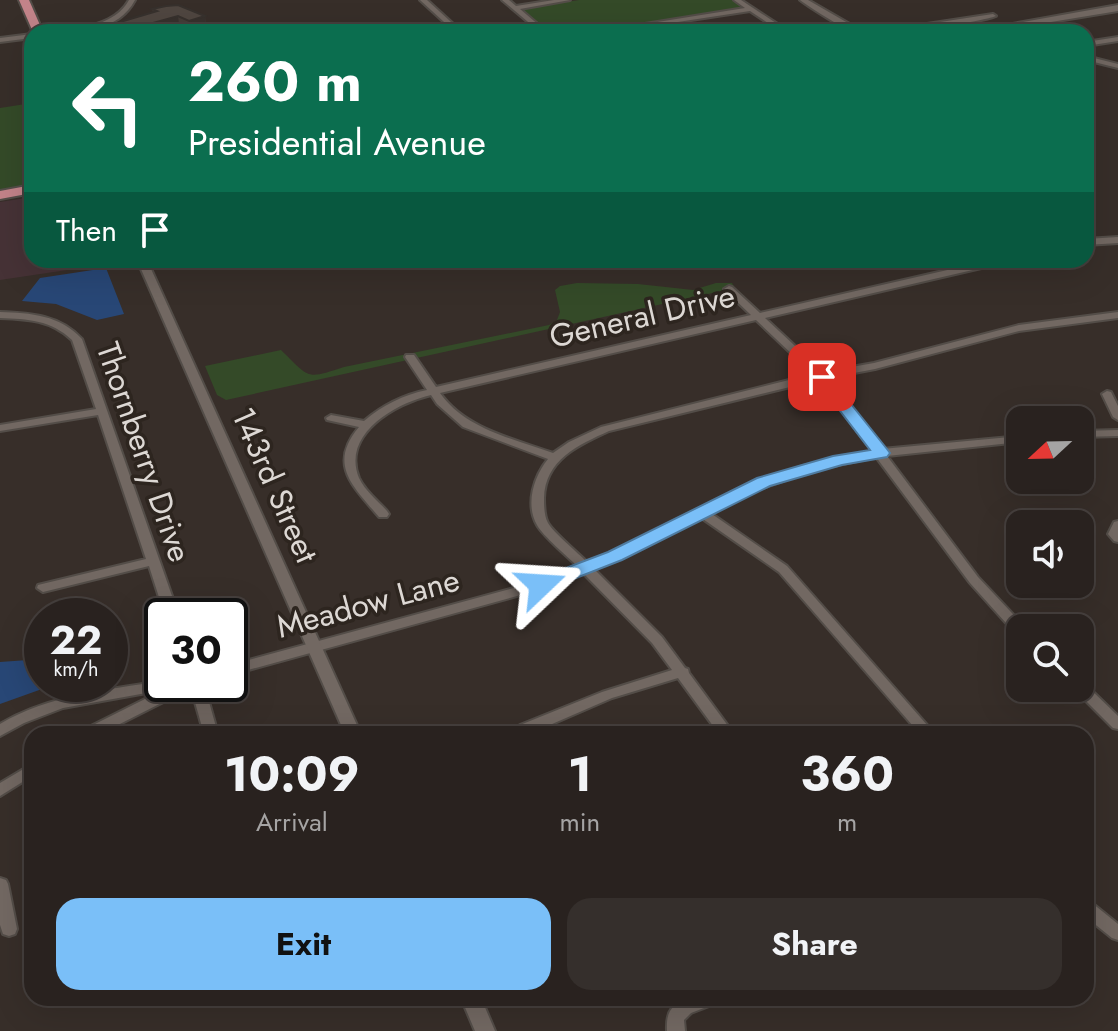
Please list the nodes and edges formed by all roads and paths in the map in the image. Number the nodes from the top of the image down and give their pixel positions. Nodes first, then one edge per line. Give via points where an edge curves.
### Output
1 (24, 0) edge
2 (132, 0) edge
3 (423, 0) edge
4 (505, 0) edge
5 (567, 0) edge
6 (737, 0) edge
7 (803, 0) edge
8 (514, 8) junction
9 (1118, 8) edge
10 (750, 9) junction
11 (993, 16) dead end
12 (34, 24) edge
13 (101, 24) edge
14 (450, 24) edge
15 (531, 24) edge
16 (651, 24) edge
17 (774, 24) edge
18 (845, 24) edge
19 (940, 24) edge
20 (1023, 24) edge
21 (24, 37) edge
22 (1118, 39) edge
23 (0, 40) edge
24 (1094, 47) edge
25 (1094, 54) edge
26 (1115, 65) edge
27 (24, 190) edge
28 (0, 195) edge
29 (1118, 240) edge
30 (1094, 242) edge
31 (146, 268) edge
32 (968, 268) edge
33 (729, 289) dead end
34 (0, 315) edge
35 (1118, 315) edge
36 (758, 316) junction
37 (410, 357) dead end
38 (822, 377) junction
39 (433, 390) junction
40 (1107, 394) dead end
41 (102, 411) junction
42 (1118, 417) edge
43 (331, 418) dead end
44 (366, 425) junction
45 (0, 428) edge
46 (1118, 433) edge
47 (1094, 434) edge
48 (1006, 440) edge
49 (881, 453) junction
50 (553, 457) junction
51 (701, 512) junction
52 (383, 514) dead end
53 (1118, 525) edge
54 (1118, 538) edge
55 (152, 561) junction
56 (585, 569) junction
57 (43, 588) dead end
58 (165, 598) edge
59 (1006, 615) edge
60 (314, 647) junction
61 (248, 665) edge
62 (683, 672) junction
63 (144, 690) edge
64 (1094, 701) edge
65 (152, 702) edge
66 (202, 702) edge
67 (1118, 724) edge
68 (104, 726) edge
69 (209, 726) edge
70 (349, 726) edge
71 (532, 726) edge
72 (721, 726) edge
73 (921, 726) edge
74 (0, 731) edge
75 (24, 774) edge
76 (0, 790) edge
77 (0, 884) edge
78 (1094, 914) edge
79 (9, 929) dead end
80 (1118, 933) edge
81 (474, 1006) edge
82 (690, 1006) edge
83 (485, 1031) edge
84 (676, 1031) edge

1 - 12 main road
2 - 13 street via 122,13
3 - 14 street
4 - 8 street
5 - 8 street
6 - 10 street
7 - 18 street
8 - 15 street
9 - 20 main road
10 - 16 street
10 - 17 street
11 - 19 street
21 - 23 street
22 - 24 street
25 - 26 street
27 - 28 main road
29 - 30 street
31 - 60 street, 143rd Street
32 - 36 street, General Drive
33 - 36 street
34 - 41 street, Thornberry Drive via 48,318 68,330 77,339
35 - 38 street via 1019,328
36 - 38 street
36 - 39 street, General Drive
37 - 39 street
38 - 49 street
38 - 50 street via 605,429
39 - 44 street, General Drive via 395,404
39 - 50 street via 467,425
40 - 42 street
41 - 45 street
41 - 55 street, Thornberry Drive
43 - 44 street
44 - 52 street via 350,457 352,474
46 - 47 street
48 - 49 street, Meadow Lane
49 - 51 street, Meadow Lane via 778,477
49 - 59 street via 974,580
50 - 56 street via 540,479 536,501 542,524
51 - 56 street, Meadow Lane
51 - 73 street via 783,569
53 - 54 street
55 - 57 street
55 - 58 street, Thornberry Drive
56 - 60 street, Meadow Lane
56 - 62 street
60 - 61 street, Meadow Lane
60 - 70 street, 143rd Street
62 - 71 street
62 - 72 street
63 - 74 street via 55,706
64 - 67 street
65 - 68 street
66 - 69 street
75 - 76 street
77 - 79 street
78 - 80 street
81 - 83 street
82 - 84 street via 675,1017

